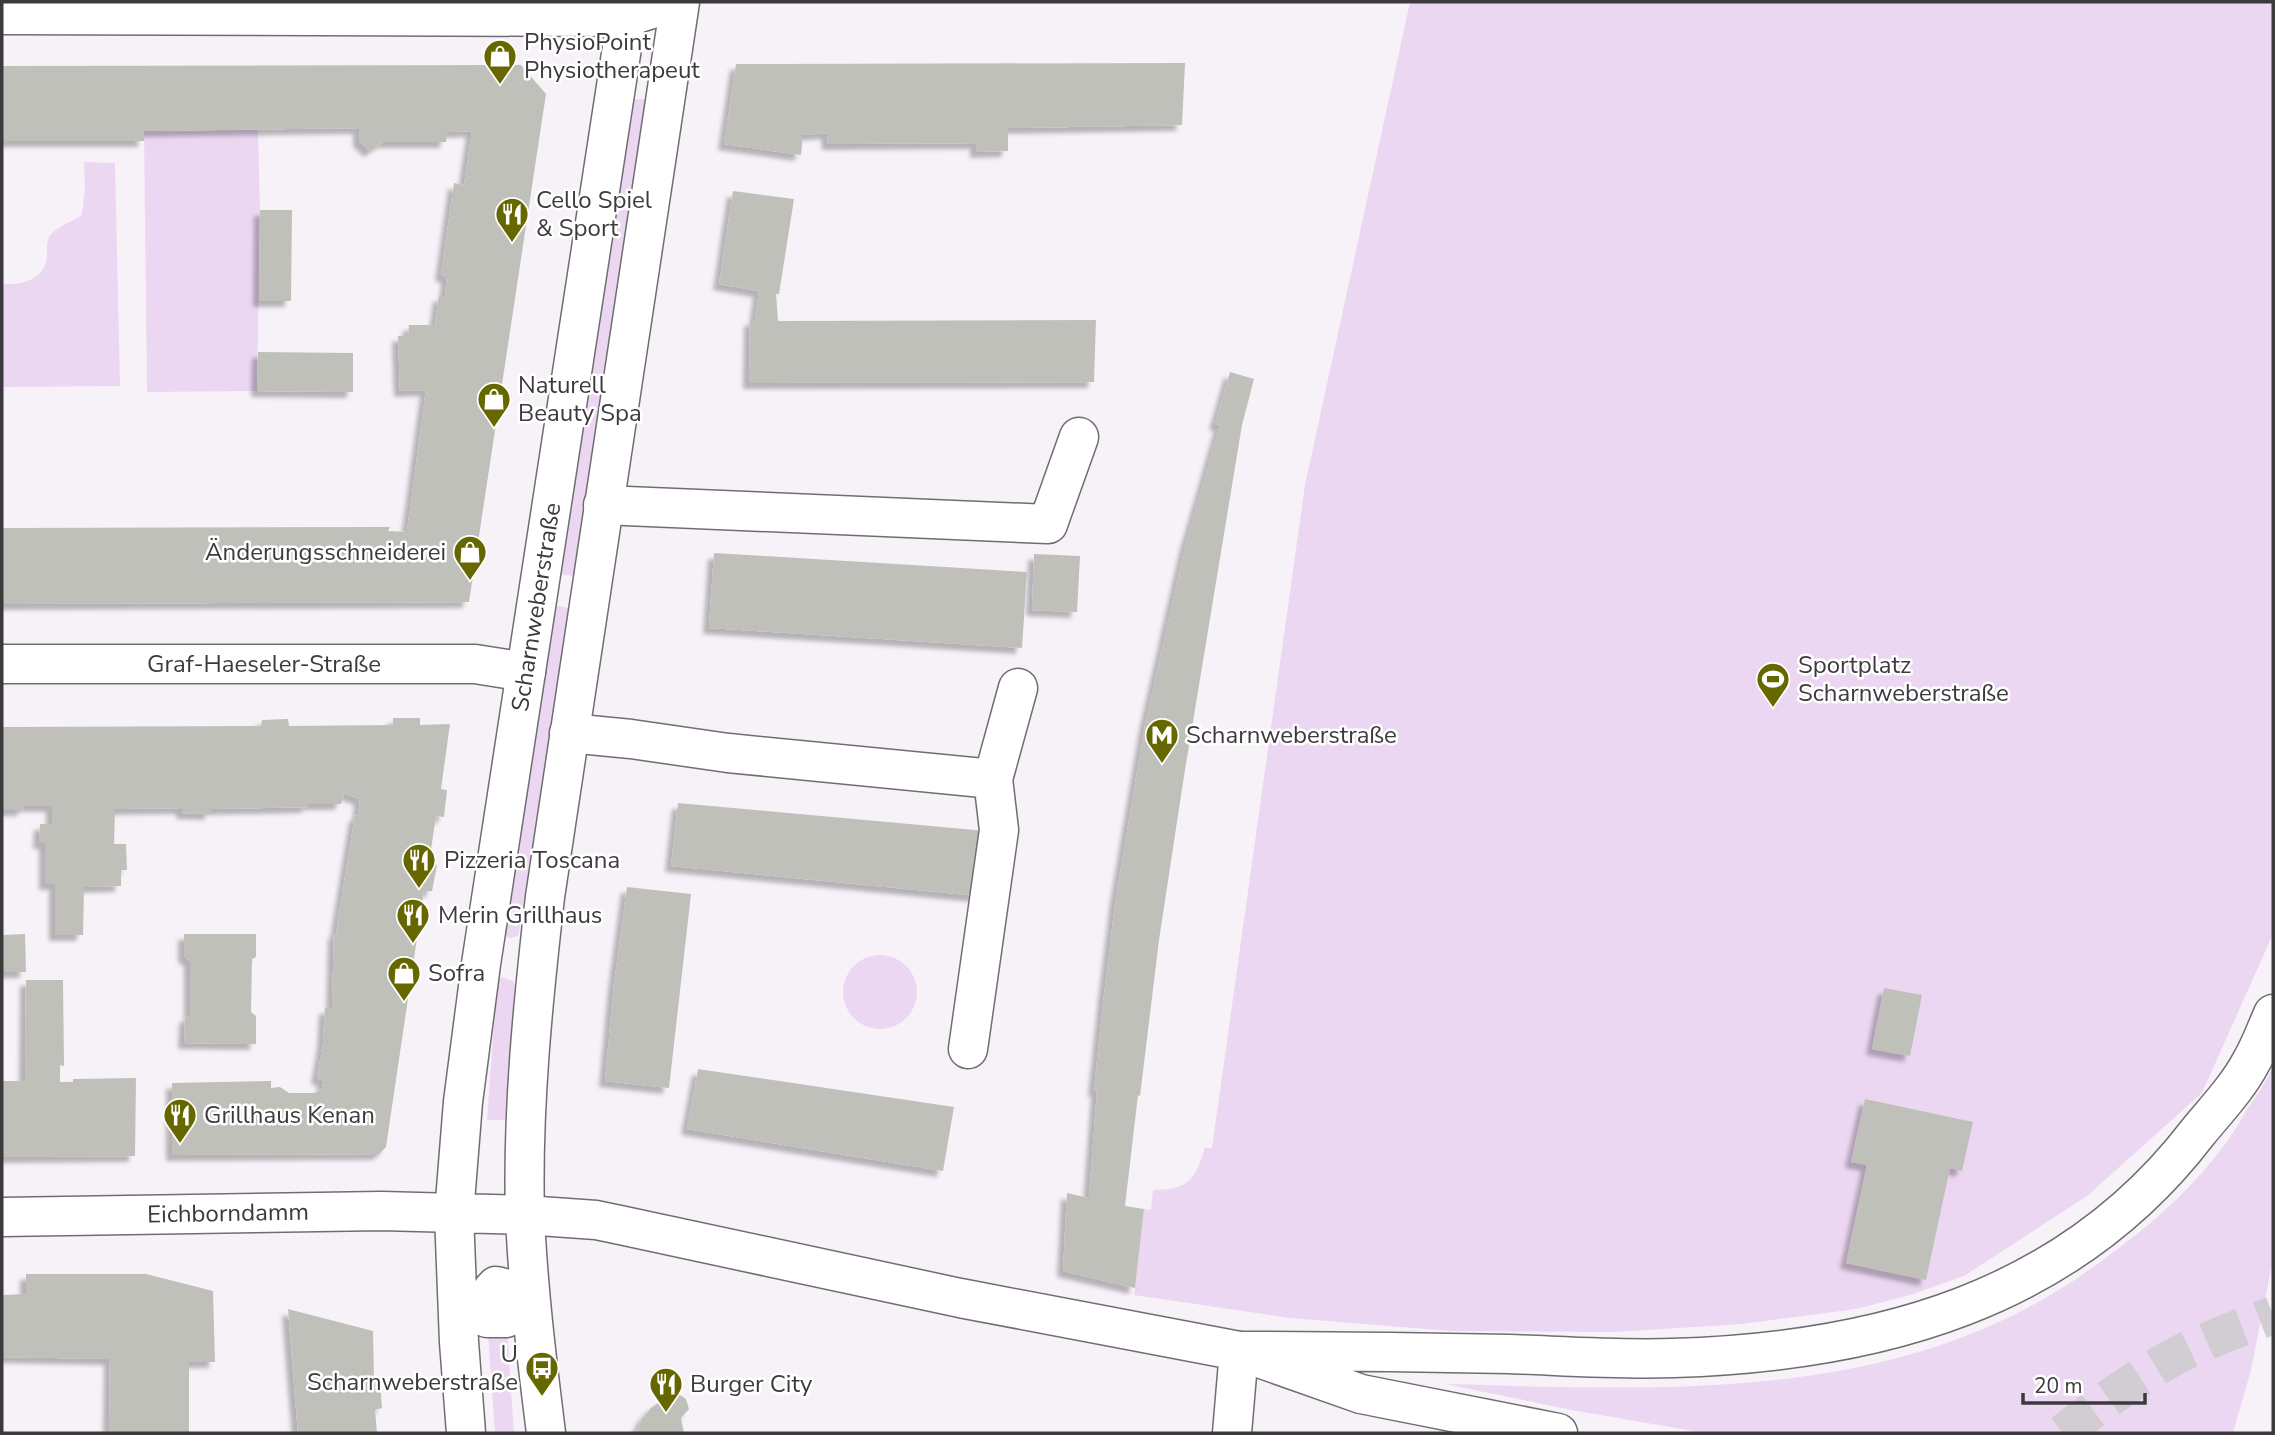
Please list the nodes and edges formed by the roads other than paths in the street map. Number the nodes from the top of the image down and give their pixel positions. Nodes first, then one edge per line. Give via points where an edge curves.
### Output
1 (677, 2) edge
2 (628, 9) edge
3 (2, 15) edge
4 (1079, 437) dead end
5 (603, 505) junction
6 (2, 664) edge
7 (526, 672) junction
8 (1018, 688) dead end
9 (569, 733) junction
10 (993, 779) junction
11 (2273, 1014) edge
12 (968, 1049) dead end
13 (454, 1214) junction
14 (525, 1215) junction
15 (2, 1216) edge
16 (1239, 1351) junction
17 (466, 1433) edge
18 (546, 1433) edge
19 (1232, 1433) edge
20 (1558, 1433) edge

1 - 2 main road
1 - 5 main road, Scharnweberstraße
2 - 3 main road
2 - 7 main road, Scharnweberstraße
4 - 5 main road via 1048,524
5 - 9 main road, Scharnweberstraße
6 - 7 main road, Graf-Haeseler-Straße via 475,664
7 - 13 main road, Scharnweberstraße via 463,1102
8 - 10 main road
9 - 10 main road
9 - 14 main road, Scharnweberstraße via 534,995
10 - 12 main road via 999,830
11 - 16 main road via 2251,1064 2172,1166 2110,1224 2048,1268 1987,1297 1882,1334 1779,1351 1672,1359
13 - 14 main road
13 - 15 main road, Eichborndamm
13 - 17 main road, Scharnweberstraße
14 - 16 main road via 596,1220 960,1298
14 - 18 main road, Scharnweberstraße
16 - 19 main road
16 - 20 main road via 1361,1395

